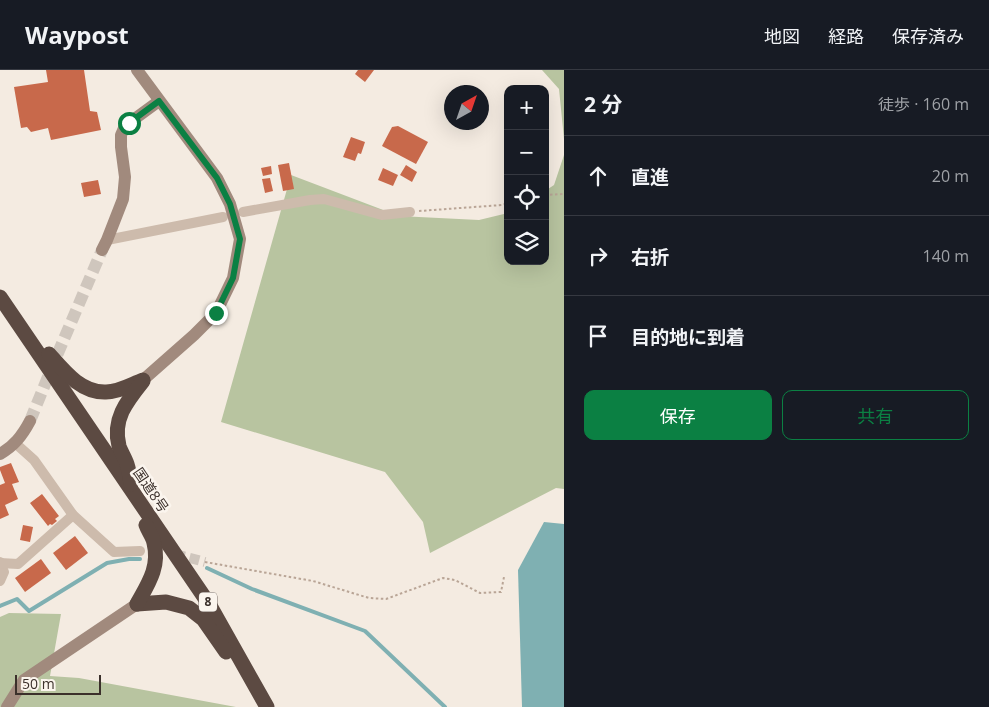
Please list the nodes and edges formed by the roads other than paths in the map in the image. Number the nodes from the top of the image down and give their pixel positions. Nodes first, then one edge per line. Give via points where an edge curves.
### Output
1 (137, 70) edge
2 (159, 101) junction
3 (243, 212) dead end
4 (410, 212) road end
5 (223, 217) dead end
6 (105, 245) joint
7 (0, 296) edge
8 (144, 380) junction
9 (30, 421) tunnel mouth
10 (15, 443) junction
11 (0, 454) edge
12 (136, 497) junction
13 (73, 515) junction
14 (140, 551) dead end
15 (0, 562) edge
16 (0, 580) edge
17 (137, 604) junction
18 (7, 707) edge
19 (263, 707) edge
20 (267, 707) edge

1 - 2 street
2 - 6 street via 129,123 121,135 125,177 123,198
2 - 8 street via 217,178 230,204 240,239 233,278 216,313
3 - 4 street via 324,199 382,215
5 - 6 street
7 - 8 highway via 66,374 78,383 91,390 106,392
7 - 12 highway, 国道8号 / 8
8 - 12 highway via 118,422 117,436
9 - 10 street
10 - 11 street
10 - 13 street via 34,460
12 - 17 highway via 154,542 156,558 153,575
12 - 20 highway, 国道8号 / 8 via 209,604
13 - 14 street via 114,552
13 - 15 street via 18,564
15 - 16 street via 4,572
17 - 18 street via 24,680
17 - 19 highway via 166,602 189,608 204,619

